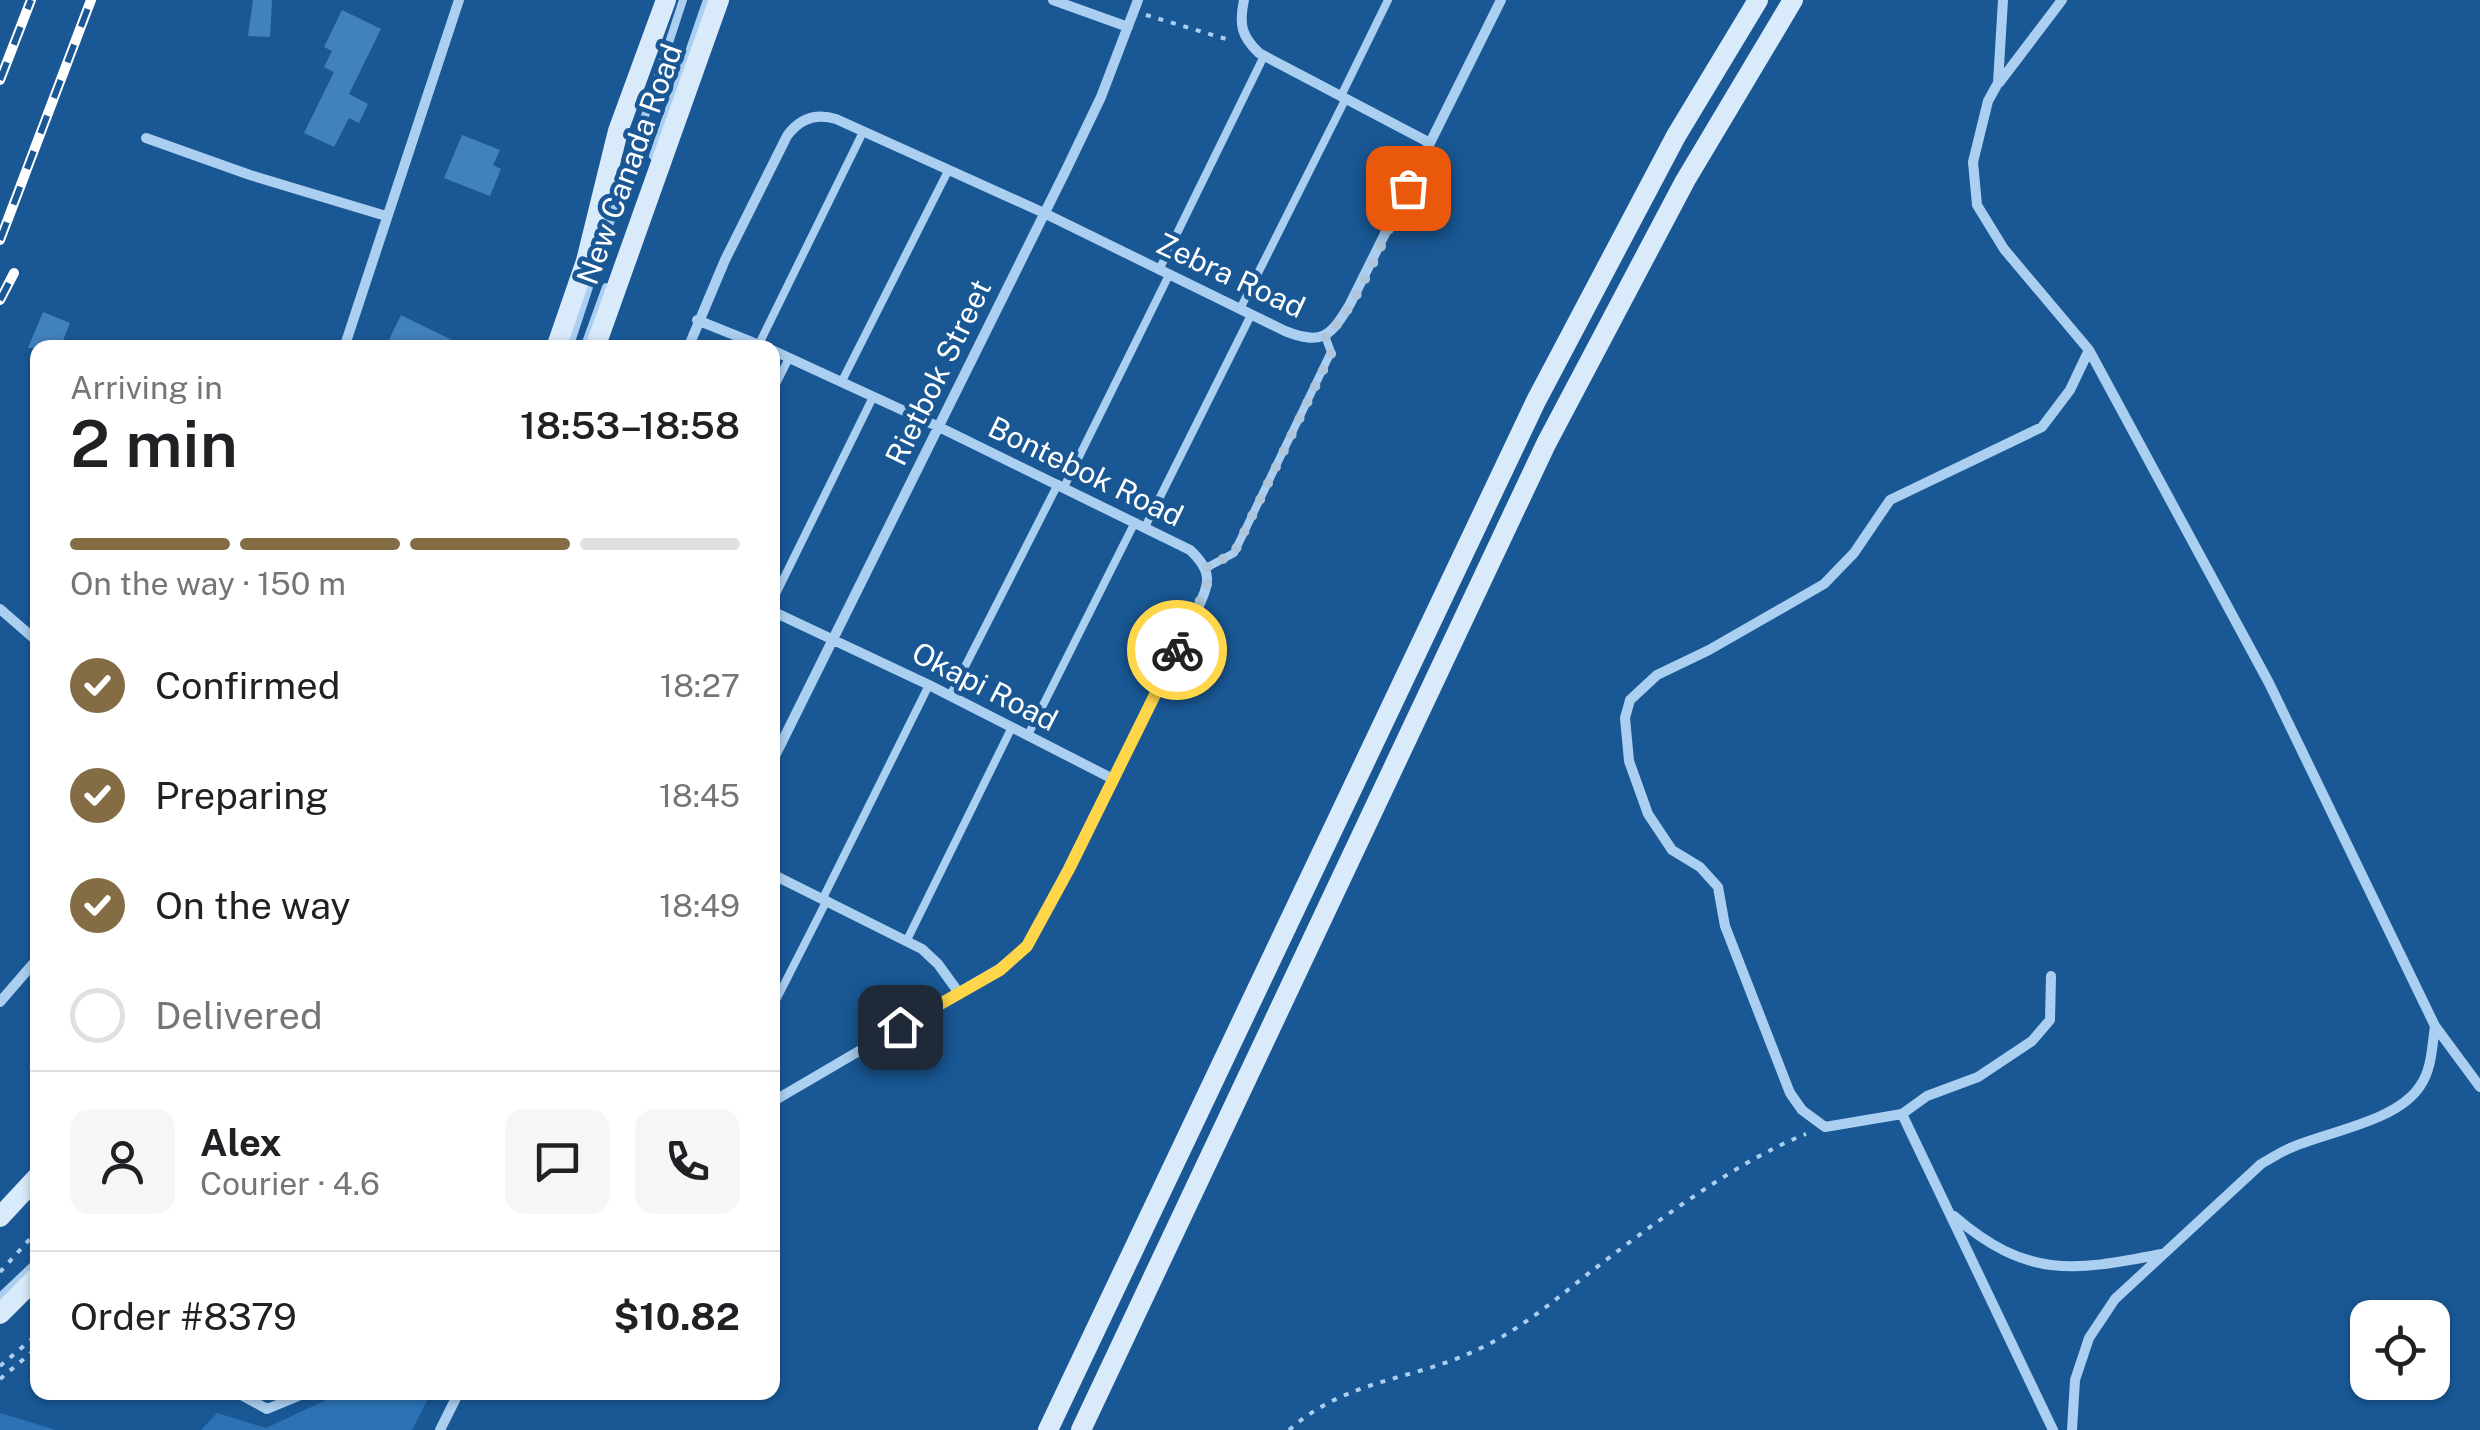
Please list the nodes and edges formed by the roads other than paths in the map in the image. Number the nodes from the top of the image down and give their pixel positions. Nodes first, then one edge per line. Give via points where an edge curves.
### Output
1 (459, 0) edge
2 (666, 0) edge
3 (683, 0) edge
4 (707, 0) edge
5 (720, 0) edge
6 (1053, 0) edge
7 (1244, 0) edge
8 (1388, 0) edge
9 (1501, 0) edge
10 (1758, 0) edge
11 (1793, 0) edge
12 (2003, 0) edge
13 (2062, 0) edge
14 (1136, 6) edge
15 (1128, 27) junction
16 (1264, 56) junction
17 (1998, 84) junction
18 (1344, 97) junction
19 (863, 132) junction
20 (146, 138) dead end
21 (1430, 143) junction
22 (948, 171) junction
23 (1044, 214) junction
24 (386, 216) junction
25 (1164, 272) junction
26 (1246, 312) junction
27 (697, 320) junction
28 (1325, 336) junction
29 (347, 340) edge
30 (559, 340) edge
31 (572, 340) edge
32 (587, 340) edge
33 (598, 340) edge
34 (691, 340) edge
35 (748, 340) edge
36 (769, 340) edge
37 (2090, 350) junction
38 (780, 353) edge
39 (790, 358) junction
40 (780, 377) edge
41 (842, 381) junction
42 (873, 397) junction
43 (939, 427) junction
44 (1061, 485) junction
45 (1140, 524) junction
46 (1206, 568) junction
47 (780, 586) edge
48 (0, 609) edge
49 (780, 615) edge
50 (30, 635) edge
51 (834, 640) junction
52 (929, 685) junction
53 (950, 696) junction
54 (1012, 727) junction
55 (1028, 735) junction
56 (780, 738) edge
57 (1113, 779) junction
58 (780, 878) edge
59 (825, 899) junction
60 (907, 940) junction
61 (30, 967) edge
62 (2050, 976) dead end
63 (780, 992) edge
64 (959, 993) junction
65 (0, 1002) edge
66 (2436, 1026) junction
67 (2480, 1086) edge
68 (780, 1097) edge
69 (1902, 1114) junction
70 (30, 1185) edge
71 (30, 1193) edge
72 (1949, 1212) junction
73 (0, 1221) edge
74 (2164, 1254) junction
75 (30, 1268) edge
76 (30, 1284) edge
77 (0, 1297) edge
78 (0, 1314) edge
79 (251, 1400) edge
80 (289, 1400) edge
81 (455, 1400) edge
82 (440, 1430) edge
83 (1048, 1430) edge
84 (1081, 1430) edge
85 (2053, 1430) edge
86 (2072, 1430) edge

1 - 24 street
2 - 30 main road, New Canada Road via 618,131
3 - 31 lane, New Canada Road
4 - 32 lane, New Canada Road
5 - 33 main road, New Canada Road
6 - 15 street
7 - 16 street via 1241,30
8 - 18 lane
9 - 21 street, Zebra Road
10 - 83 main road via 1676,136 1544,384
11 - 84 main road via 1685,181 1554,429
12 - 17 street
13 - 17 street
14 - 15 street, Rietbok Street
15 - 23 street, Rietbok Street
16 - 18 street
16 - 25 lane
17 - 37 street via 1973,162 1976,205 2004,250
18 - 21 street
18 - 26 lane
19 - 22 street, Zebra Road
19 - 27 street, Zebra Road via 826,116 792,129
19 - 36 lane
20 - 24 street
21 - 28 street, Zebra Road via 1350,304
22 - 23 street, Zebra Road
22 - 41 lane
23 - 25 street, Zebra Road
23 - 43 street, Rietbok Street
24 - 29 street
25 - 26 street, Zebra Road
25 - 44 lane
26 - 28 street, Zebra Road via 1306,338
26 - 45 lane
27 - 34 street, Zebra Road
27 - 35 street, Bontebok Road
28 - 46 lane via 1332,352 1244,535 1234,553
37 - 66 street via 2269,682
37 - 69 street via 2042,428 1890,500 1824,584 1657,675 1630,700 1625,718 1629,761 1648,814 1672,850 1718,887 1725,926 1802,1110 1824,1127
38 - 39 street, Bontebok Road
39 - 40 lane
39 - 41 street, Bontebok Road
41 - 42 street, Bontebok Road
42 - 43 street, Bontebok Road
42 - 47 lane
43 - 44 street, Bontebok Road
43 - 51 street, Rietbok Street
44 - 45 street, Bontebok Road
44 - 53 lane
45 - 46 street, Bontebok Road via 1190,550
45 - 55 lane
46 - 57 street via 1199,605
48 - 50 street
49 - 51 street, Okapi Road
51 - 52 street, Okapi Road
51 - 56 street, Rietbok Street
52 - 53 street, Okapi Road
52 - 59 lane
53 - 54 street, Okapi Road
54 - 55 street, Okapi Road
54 - 60 lane
55 - 57 street, Okapi Road
57 - 64 street via 1027,946
58 - 59 street
59 - 60 street
59 - 63 lane
60 - 64 street via 930,955
61 - 65 street
62 - 69 street via 2050,1020 2032,1041
64 - 68 street
66 - 67 street
66 - 74 street via 2419,1089 2394,1108 2261,1164
69 - 72 street
70 - 73 main road
71 - 73 lane
72 - 74 street via 1982,1240 2042,1264 2072,1268
72 - 85 street
74 - 86 street via 2114,1298 2089,1338 2075,1380
75 - 77 lane
76 - 78 main road
79 - 80 street via 267,1409
81 - 82 street

